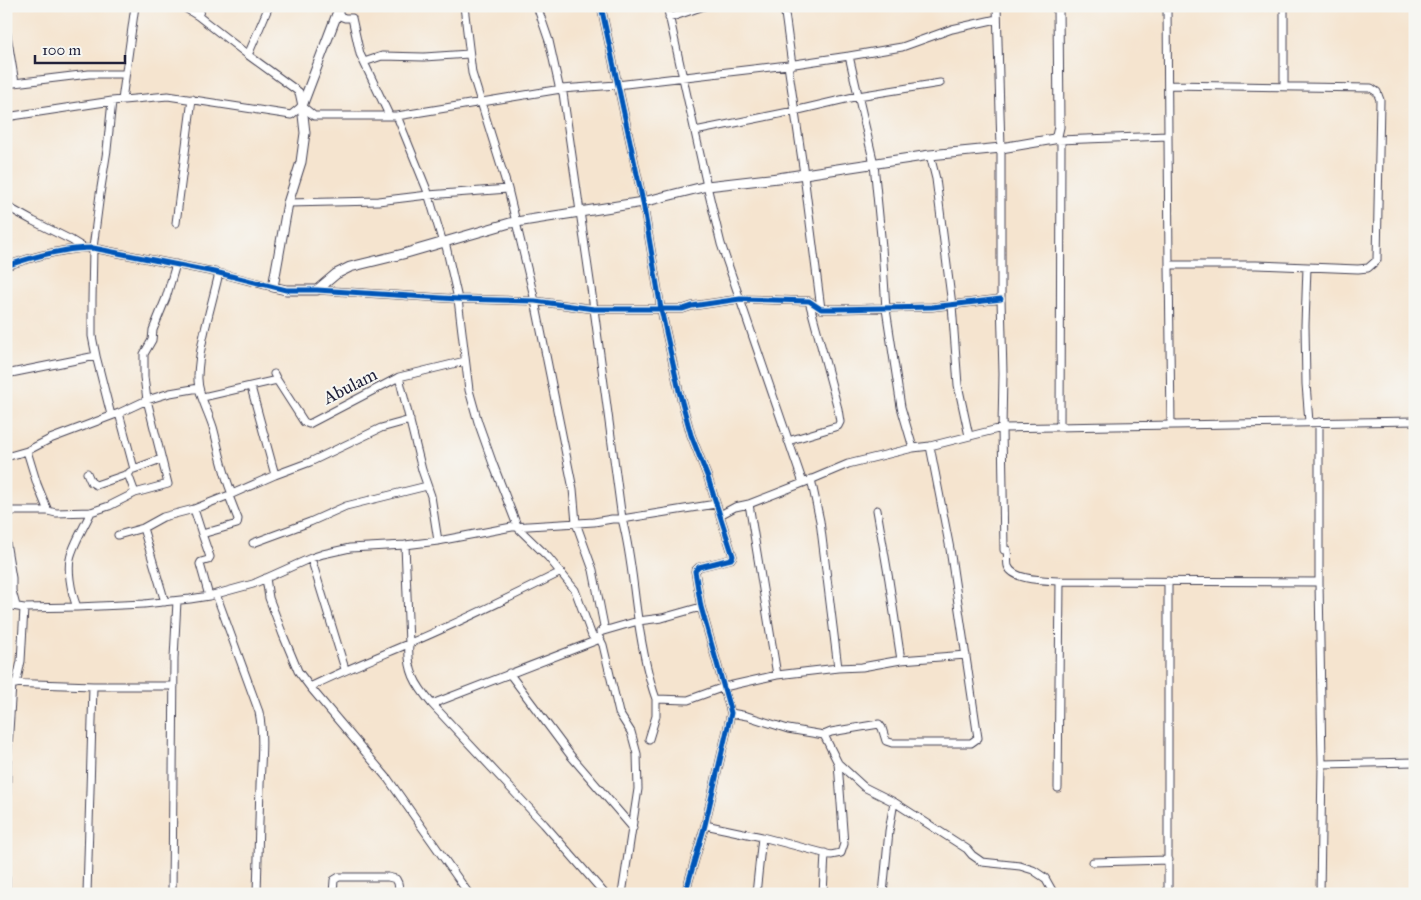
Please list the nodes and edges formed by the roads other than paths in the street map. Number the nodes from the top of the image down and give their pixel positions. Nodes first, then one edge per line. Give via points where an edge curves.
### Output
1 (135, 6) edge
2 (182, 6) edge
3 (202, 6) edge
4 (269, 6) edge
5 (464, 6) edge
6 (537, 6) edge
7 (601, 6) edge
8 (667, 6) edge
9 (704, 6) edge
10 (784, 6) edge
11 (997, 6) edge
12 (1058, 6) edge
13 (1167, 6) edge
14 (1284, 6) edge
15 (339, 10) edge
16 (198, 16) junction
17 (669, 18) junction
18 (997, 19) junction
19 (6, 29) edge
20 (469, 54) junction
21 (248, 55) junction
22 (849, 56) junction
23 (364, 62) junction
24 (790, 65) junction
25 (124, 74) junction
26 (682, 78) junction
27 (15, 83) junction
28 (940, 83) dead end
29 (6, 84) edge
30 (617, 85) junction
31 (1168, 85) junction
32 (1284, 87) junction
33 (561, 89) junction
34 (858, 96) junction
35 (192, 99) junction
36 (122, 100) junction
37 (112, 101) junction
38 (481, 102) junction
39 (302, 106) junction
40 (794, 111) junction
41 (393, 116) junction
42 (6, 117) edge
43 (695, 131) junction
44 (1168, 136) junction
45 (1057, 140) junction
46 (1001, 148) junction
47 (930, 155) junction
48 (874, 164) junction
49 (804, 175) junction
50 (707, 186) junction
51 (508, 188) junction
52 (428, 195) junction
53 (643, 202) junction
54 (288, 203) junction
55 (6, 206) edge
56 (581, 211) junction
57 (176, 223) dead end
58 (516, 223) junction
59 (443, 243) junction
60 (84, 248) junction
61 (93, 248) junction
62 (176, 264) junction
63 (1168, 265) junction
64 (6, 266) edge
65 (1307, 267) junction
66 (219, 273) junction
67 (273, 287) junction
68 (317, 290) junction
69 (458, 299) junction
70 (740, 299) junction
71 (1000, 300) junction
72 (535, 301) junction
73 (809, 301) junction
74 (952, 305) junction
75 (821, 308) junction
76 (594, 309) junction
77 (661, 309) junction
78 (886, 309) junction
79 (96, 356) junction
80 (465, 361) junction
81 (6, 374) edge
82 (399, 377) junction
83 (251, 387) junction
84 (199, 388) junction
85 (203, 397) junction
86 (147, 400) junction
87 (119, 412) junction
88 (111, 415) junction
89 (410, 420) junction
90 (1415, 421) edge
91 (1310, 422) junction
92 (1319, 422) junction
93 (1171, 425) junction
94 (1060, 426) junction
95 (1002, 428) junction
96 (969, 436) junction
97 (788, 441) junction
98 (930, 446) junction
99 (913, 448) junction
100 (27, 451) junction
101 (6, 457) edge
102 (161, 459) junction
103 (134, 469) junction
104 (87, 473) dead end
105 (128, 474) junction
106 (275, 475) junction
107 (811, 479) junction
108 (803, 483) junction
109 (427, 486) junction
110 (135, 493) junction
111 (231, 495) junction
112 (716, 504) junction
113 (749, 504) junction
114 (194, 509) junction
115 (877, 510) dead end
116 (6, 511) edge
117 (48, 511) junction
118 (91, 512) junction
119 (720, 515) junction
120 (622, 519) junction
121 (576, 523) junction
122 (143, 528) junction
123 (518, 528) junction
124 (118, 534) dead end
125 (202, 534) junction
126 (438, 541) junction
127 (6, 542) edge
128 (253, 543) dead end
129 (405, 545) junction
130 (311, 558) junction
131 (561, 572) junction
132 (266, 578) junction
133 (1060, 581) junction
134 (1168, 581) junction
135 (1319, 582) junction
136 (212, 595) junction
137 (177, 601) junction
138 (165, 602) junction
139 (6, 604) edge
140 (16, 606) junction
141 (77, 607) junction
142 (701, 607) junction
143 (24, 608) junction
144 (638, 621) junction
145 (600, 636) junction
146 (409, 644) junction
147 (966, 655) junction
148 (901, 660) junction
149 (838, 668) junction
150 (345, 669) junction
151 (509, 674) junction
152 (777, 675) junction
153 (11, 683) edge
154 (93, 686) junction
155 (174, 686) junction
156 (310, 687) junction
157 (724, 687) junction
158 (656, 699) junction
159 (432, 704) junction
160 (731, 713) junction
161 (824, 735) junction
162 (649, 739) dead end
163 (1415, 762) edge
164 (838, 763) junction
165 (7, 764) edge
166 (1322, 764) junction
167 (1058, 788) dead end
168 (894, 802) junction
169 (705, 825) junction
170 (633, 828) junction
171 (762, 838) junction
172 (825, 853) junction
173 (6, 858) edge
174 (1169, 860) junction
175 (1093, 862) dead end
176 (6, 878) edge
177 (6, 894) edge
178 (87, 894) edge
179 (172, 894) edge
180 (257, 894) edge
181 (333, 894) edge
182 (400, 894) edge
183 (469, 894) edge
184 (605, 894) edge
185 (622, 894) edge
186 (685, 894) edge
187 (756, 894) edge
188 (823, 894) edge
189 (884, 894) edge
190 (1054, 894) edge
191 (1168, 894) edge
192 (1320, 894) edge

1 - 25 street
2 - 16 street
3 - 16 street
4 - 21 street
5 - 20 street
6 - 33 street
7 - 30 street
8 - 17 street
9 - 17 street
10 - 24 street
11 - 18 street
12 - 45 street
13 - 31 street
14 - 32 street
15 - 23 street via 345,18 352,18
15 - 39 street
16 - 21 street
17 - 26 street
18 - 22 street via 952,29 902,47
18 - 46 street
19 - 27 street
20 - 23 street via 382,56
20 - 38 street
21 - 39 street via 299,92
22 - 24 street
22 - 34 street
23 - 41 street
24 - 26 street
24 - 40 street
25 - 27 street via 88,74
25 - 36 street
26 - 30 street
26 - 43 street
27 - 29 street
28 - 34 street
30 - 33 street
30 - 53 street
31 - 32 street
31 - 44 street
32 - 65 street via 1371,88 1380,100 1377,260 1368,268
33 - 38 street
33 - 56 street
34 - 40 street
34 - 48 street
35 - 36 street via 168,96
35 - 39 street via 291,115
35 - 57 street
36 - 37 street
37 - 42 street
37 - 61 street
38 - 41 street
38 - 51 street
39 - 41 street via 314,116
39 - 54 street via 305,133 301,162
40 - 43 street
40 - 49 street
41 - 52 street
43 - 50 street
44 - 45 street
44 - 63 street
45 - 46 street
45 - 94 street
46 - 47 street
46 - 71 street
47 - 48 street
47 - 74 street
48 - 49 street
48 - 78 street
49 - 50 street
49 - 75 street
50 - 53 street
50 - 70 street via 721,244
51 - 52 street
51 - 58 street
52 - 54 street via 378,201
52 - 59 street
53 - 56 street
53 - 77 street
54 - 67 street
55 - 60 street
56 - 58 street
56 - 76 street
58 - 59 street
58 - 72 street
59 - 68 street via 350,267
59 - 69 street
60 - 61 street
60 - 64 street
61 - 62 street
61 - 79 street via 92,336
62 - 66 street
62 - 86 street via 152,340 144,354
63 - 65 street
63 - 93 street
65 - 91 street via 1306,384
66 - 67 street
66 - 84 street via 200,360
67 - 68 street
68 - 69 street
69 - 72 street
69 - 80 street
70 - 73 street
70 - 77 street via 683,309
70 - 97 street
71 - 74 street
71 - 95 street
72 - 76 street
72 - 121 street via 573,489
73 - 75 street
73 - 97 street via 840,422 838,426
74 - 78 street
74 - 96 street via 958,386
75 - 78 street
76 - 77 street
76 - 120 street
77 - 112 street via 690,435
78 - 99 street via 901,407
79 - 81 street
79 - 88 street
80 - 82 street, Abulam
80 - 123 street via 478,422
82 - 83 street, Abulam via 309,424 304,422 276,377
82 - 89 street
83 - 85 street
83 - 106 street
84 - 85 street
84 - 86 street
85 - 111 street
86 - 87 street
86 - 102 street
87 - 88 street
87 - 103 street
88 - 100 street
89 - 106 street via 381,428
89 - 109 street
90 - 92 street
91 - 92 street
91 - 93 street
92 - 135 street
93 - 94 street
94 - 95 street
95 - 96 street
95 - 133 street via 1004,550 1007,550 1008,567 1025,578
96 - 98 street
97 - 108 street
98 - 99 street
98 - 147 street
99 - 107 street via 848,464
100 - 101 street
100 - 117 street
102 - 103 street
102 - 110 street via 168,484
103 - 105 street
104 - 105 street via 96,485
105 - 110 street
106 - 111 street
107 - 108 street
107 - 149 street via 821,530
108 - 113 street
109 - 126 street
109 - 128 street via 346,506
110 - 118 street
111 - 114 street
111 - 125 street via 237,524
112 - 119 street
112 - 120 street
113 - 119 street
113 - 152 street
114 - 122 street via 163,517
114 - 125 street
115 - 148 street
116 - 117 street
117 - 118 street
118 - 141 street via 71,554 72,593
119 - 142 street via 733,556 695,571
120 - 121 street
120 - 144 street
121 - 123 street
121 - 145 street via 593,570 604,626
122 - 124 street
122 - 138 street
123 - 126 street
123 - 131 street
125 - 136 street via 210,557 200,564
126 - 129 street
127 - 140 street
129 - 130 street via 350,548
129 - 146 street
130 - 132 street
130 - 150 street
131 - 145 street via 575,590 592,636
131 - 146 street
132 - 136 street
132 - 156 street via 269,598 283,635 298,671
133 - 134 street
133 - 167 street
134 - 135 street
134 - 174 street
135 - 166 street
136 - 137 street
136 - 180 street via 261,721
137 - 138 street
137 - 155 street
138 - 141 street
139 - 140 street
140 - 143 street
141 - 143 street
142 - 144 street
142 - 157 street
143 - 153 street via 21,661
144 - 145 street
144 - 158 street
145 - 151 street
145 - 170 street via 619,714 631,732 637,754 638,789
146 - 150 street
146 - 159 street via 412,674
147 - 148 street
147 - 161 street via 978,732 978,738 971,743 892,743 886,741 879,724
148 - 149 street
149 - 152 street
150 - 156 street
151 - 159 street
151 - 170 street via 571,756
152 - 157 street
153 - 154 street
153 - 165 street
154 - 155 street
154 - 178 street
155 - 179 street
156 - 183 street via 388,779
157 - 158 street via 688,700
157 - 160 street
158 - 162 street via 656,716
159 - 184 street
160 - 161 street
160 - 169 street
161 - 164 street
163 - 166 street
164 - 168 street via 864,787
164 - 172 street via 844,844 842,854
165 - 173 street
166 - 192 street
168 - 189 street
168 - 190 street via 982,862 1033,870 1045,878
169 - 171 street
169 - 186 street
170 - 185 street
171 - 172 street
171 - 187 street
172 - 188 street
174 - 175 street
174 - 191 street
176 - 177 street
181 - 182 street via 334,880 339,877 388,877 396,879

